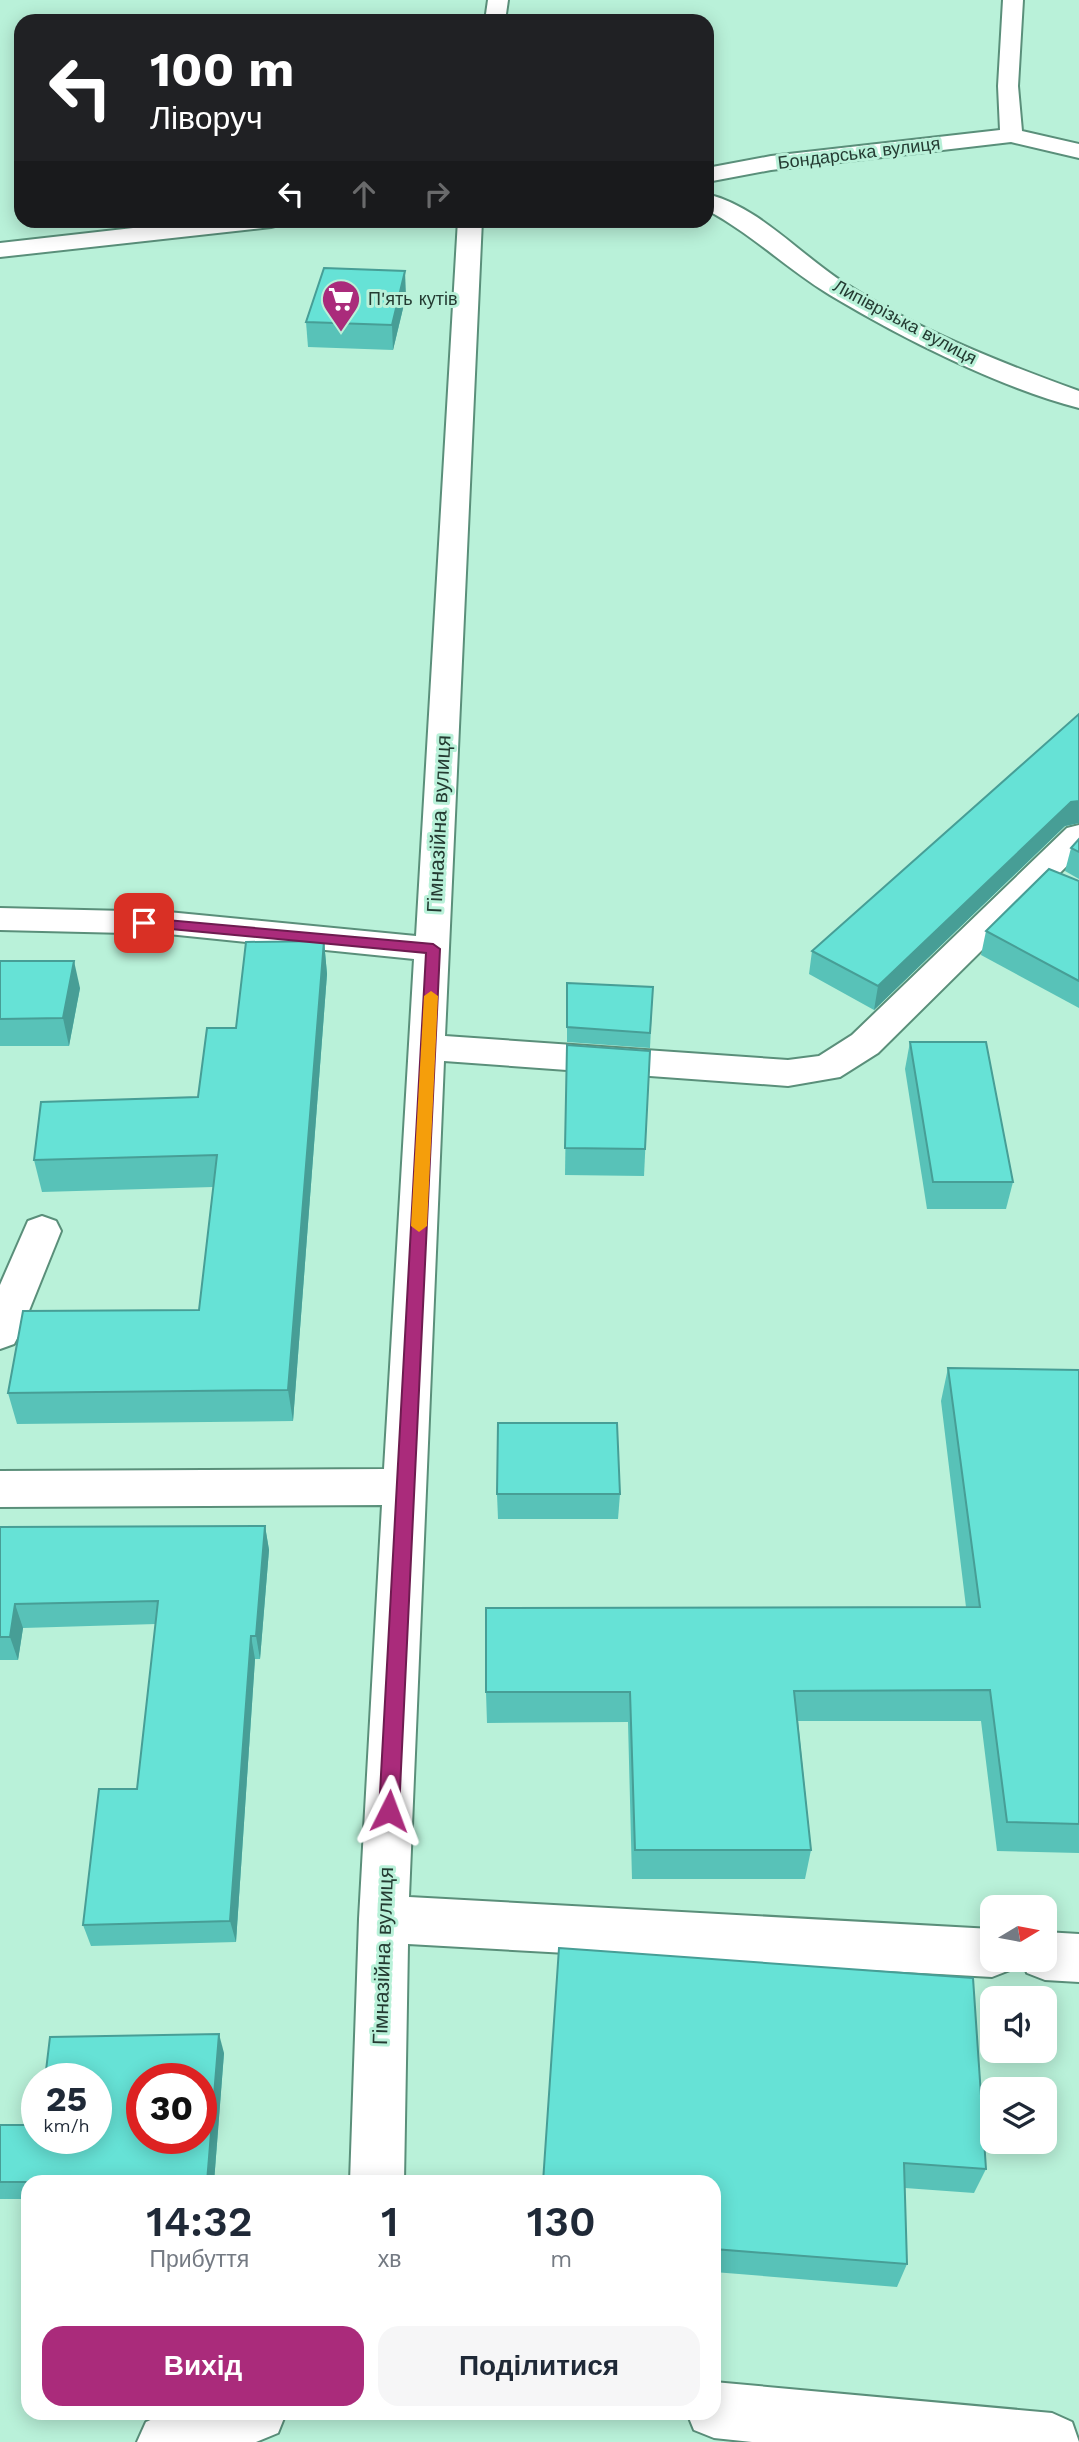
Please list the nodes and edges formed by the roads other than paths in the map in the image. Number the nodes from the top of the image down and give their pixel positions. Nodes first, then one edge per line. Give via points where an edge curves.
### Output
1 (1013, 0) edge
2 (1011, 135) junction
3 (1079, 151) edge
4 (714, 174) edge
5 (714, 205) edge
6 (204, 228) edge
7 (470, 228) edge
8 (0, 250) edge
9 (1079, 400) edge
10 (1079, 835) edge
11 (0, 919) edge
12 (433, 949) junction
13 (429, 1047) junction
14 (42, 1231) dead end
15 (0, 1333) edge
16 (404, 1487) junction
17 (0, 1489) edge
18 (384, 1919) junction
19 (980, 1952) edge
20 (1057, 1957) edge
21 (1079, 1958) edge
22 (377, 2175) edge
23 (721, 2411) edge
24 (236, 2420) edge
25 (166, 2442) edge
26 (1052, 2442) edge

1 - 2 street via 1008,86
2 - 3 street, Бондарська вулиця
2 - 4 street, Бондарська вулиця
5 - 9 street, Липіврізька вулиця via 745,221 836,289 906,327 997,370
6 - 8 street
7 - 12 street, Гімназійна вулиця
10 - 13 street via 1054,882 865,1044 827,1068 788,1073
11 - 12 street via 168,923
12 - 13 street, Гімназійна вулиця
13 - 16 street, Гімназійна вулиця
14 - 15 street
16 - 17 street
16 - 18 street, Гімназійна вулиця
18 - 19 street
18 - 22 street, Гімназійна вулиця
20 - 21 street
23 - 26 street
24 - 25 street

